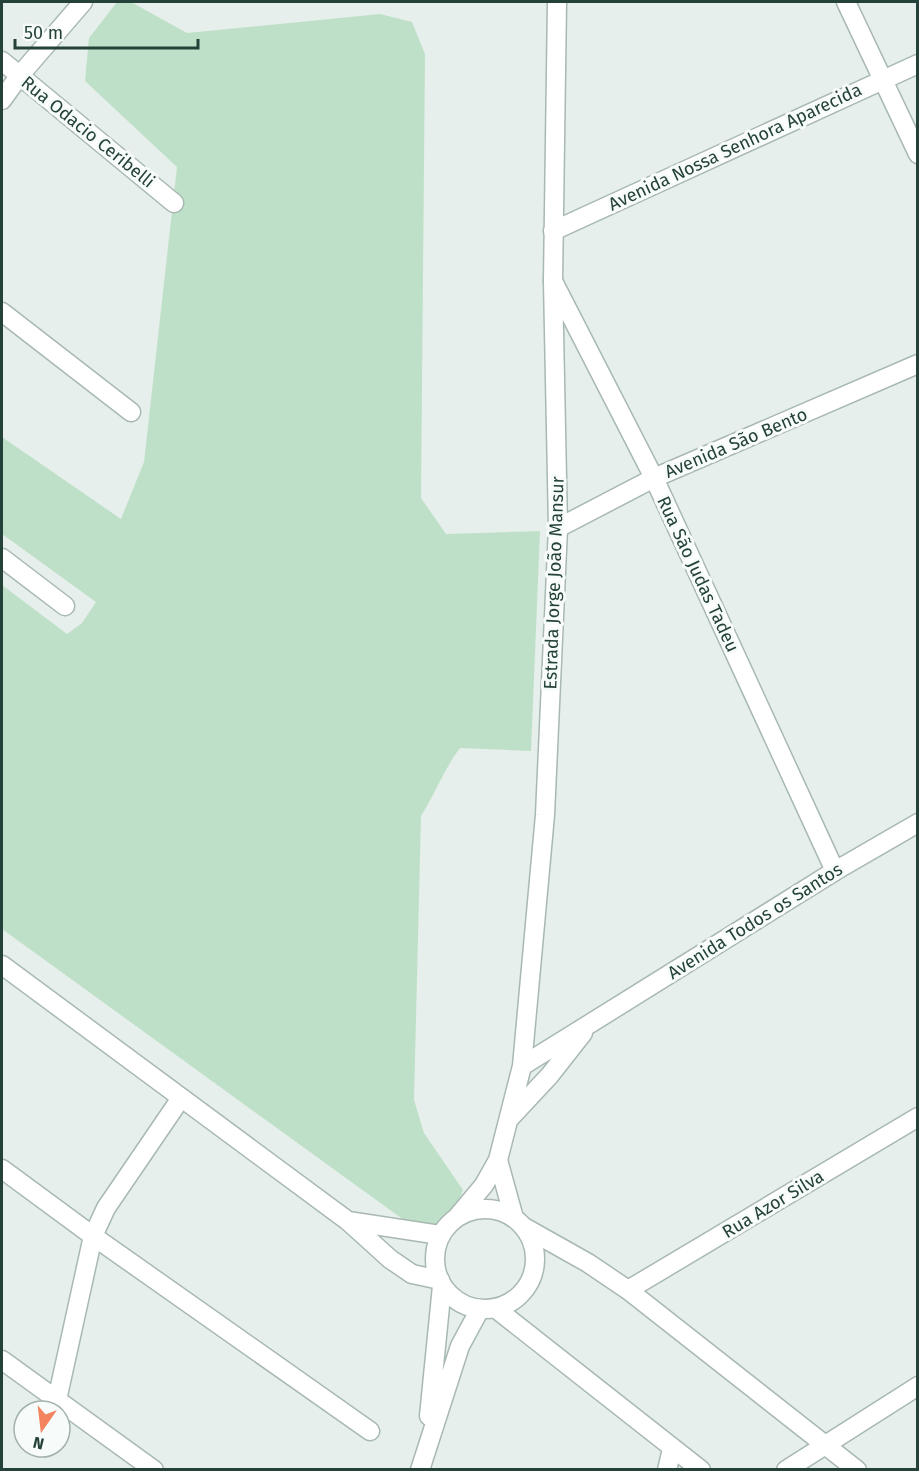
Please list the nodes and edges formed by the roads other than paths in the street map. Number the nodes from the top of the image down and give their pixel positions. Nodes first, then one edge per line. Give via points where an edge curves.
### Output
1 (82, 2) edge
2 (557, 2) edge
3 (846, 2) edge
4 (2, 61) edge
5 (918, 64) edge
6 (20, 75) junction
7 (883, 80) junction
8 (2, 100) edge
9 (918, 154) edge
10 (174, 203) dead end
11 (554, 231) junction
12 (553, 281) junction
13 (2, 312) edge
14 (918, 364) edge
15 (131, 412) dead end
16 (654, 478) junction
17 (558, 528) junction
18 (2, 558) edge
19 (65, 606) dead end
20 (918, 823) edge
21 (835, 871) junction
22 (2, 966) edge
23 (594, 1020) junction
24 (522, 1066) junction
25 (181, 1098) junction
26 (918, 1118) edge
27 (508, 1120) junction
28 (498, 1160) junction
29 (2, 1168) edge
30 (458, 1216) junction
31 (348, 1221) junction
32 (519, 1222) junction
33 (440, 1235) junction
34 (93, 1236) junction
35 (441, 1283) junction
36 (628, 1290) junction
37 (488, 1308) junction
38 (2, 1360) edge
39 (918, 1386) edge
40 (56, 1399) edge
41 (57, 1399) edge
42 (72, 1411) edge
43 (370, 1431) dead end
44 (825, 1444) junction
45 (672, 1449) junction
46 (422, 1462) edge
47 (154, 1470) edge
48 (667, 1470) edge
49 (701, 1470) edge
50 (786, 1470) edge
51 (857, 1470) edge

1 - 6 street
2 - 11 street, Estrada Jorge João Mansur
3 - 7 street
4 - 6 street, Rua Odacio Ceribelli
5 - 7 street, Avenida Nossa Senhora Aparecida
6 - 8 street
6 - 10 street, Rua Odacio Ceribelli
7 - 9 street
7 - 11 street, Avenida Nossa Senhora Aparecida
11 - 12 street, Estrada Jorge João Mansur
12 - 16 street, Rua São Judas Tadeu
12 - 17 street, Estrada Jorge João Mansur
13 - 15 street
14 - 16 street, Avenida São Bento
16 - 17 street, Avenida São Bento
16 - 21 street, Rua São Judas Tadeu
17 - 24 street, Estrada Jorge João Mansur via 545,815
18 - 19 street
20 - 21 street, Avenida Todos os Santos
21 - 23 street, Avenida Todos os Santos
22 - 25 street
23 - 24 street, Avenida Todos os Santos
23 - 27 street, Avenida Todos os Santos
24 - 27 street, Estrada Jorge João Mansur
25 - 31 street
25 - 34 street via 106,1208
26 - 36 street, Rua Azor Silva
27 - 28 street, Estrada Jorge João Mansur
28 - 30 street, Estrada Jorge João Mansur
28 - 32 street, Estrada Jorge João Mansur
29 - 34 street
30 - 32 street via 486,1208 501,1211
30 - 33 street
31 - 33 street
31 - 35 street via 412,1274
32 - 36 street
32 - 37 street via 531,1240 534,1269 515,1299
33 - 35 street via 437,1263
34 - 41 street
34 - 43 street
35 - 37 street via 465,1305
35 - 46 street
36 - 44 street
37 - 45 street
37 - 46 street via 460,1346
38 - 40 street
39 - 44 street
42 - 47 street
44 - 50 street
44 - 51 street
45 - 48 street
45 - 49 street

